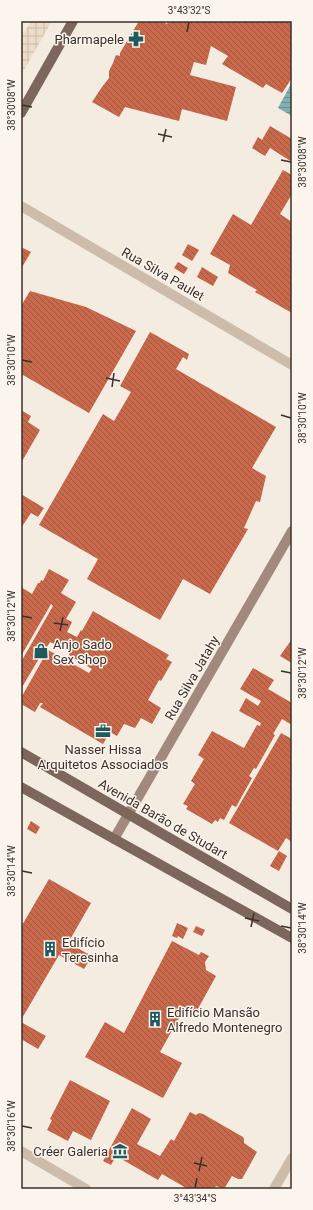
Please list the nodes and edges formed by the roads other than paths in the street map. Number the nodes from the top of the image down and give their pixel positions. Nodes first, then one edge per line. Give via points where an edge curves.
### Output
1 (74, 21) edge
2 (21, 113) edge
3 (21, 206) edge
4 (292, 365) edge
5 (292, 531) edge
6 (21, 752) edge
7 (21, 787) edge
8 (128, 814) junction
9 (114, 839) junction
10 (292, 909) edge
11 (292, 938) edge
12 (21, 1151) edge
13 (292, 1158) edge
14 (86, 1189) edge
15 (274, 1189) edge

1 - 2 main road
3 - 4 street, Rua Silva Paulet
5 - 8 street, Rua Silva Jatahy
6 - 8 main road, Avenida Barão de Studart
7 - 9 main road
8 - 9 street, Rua Silva Jatahy
8 - 10 main road, Avenida Barão de Studart
9 - 11 main road
12 - 14 street
13 - 15 street

